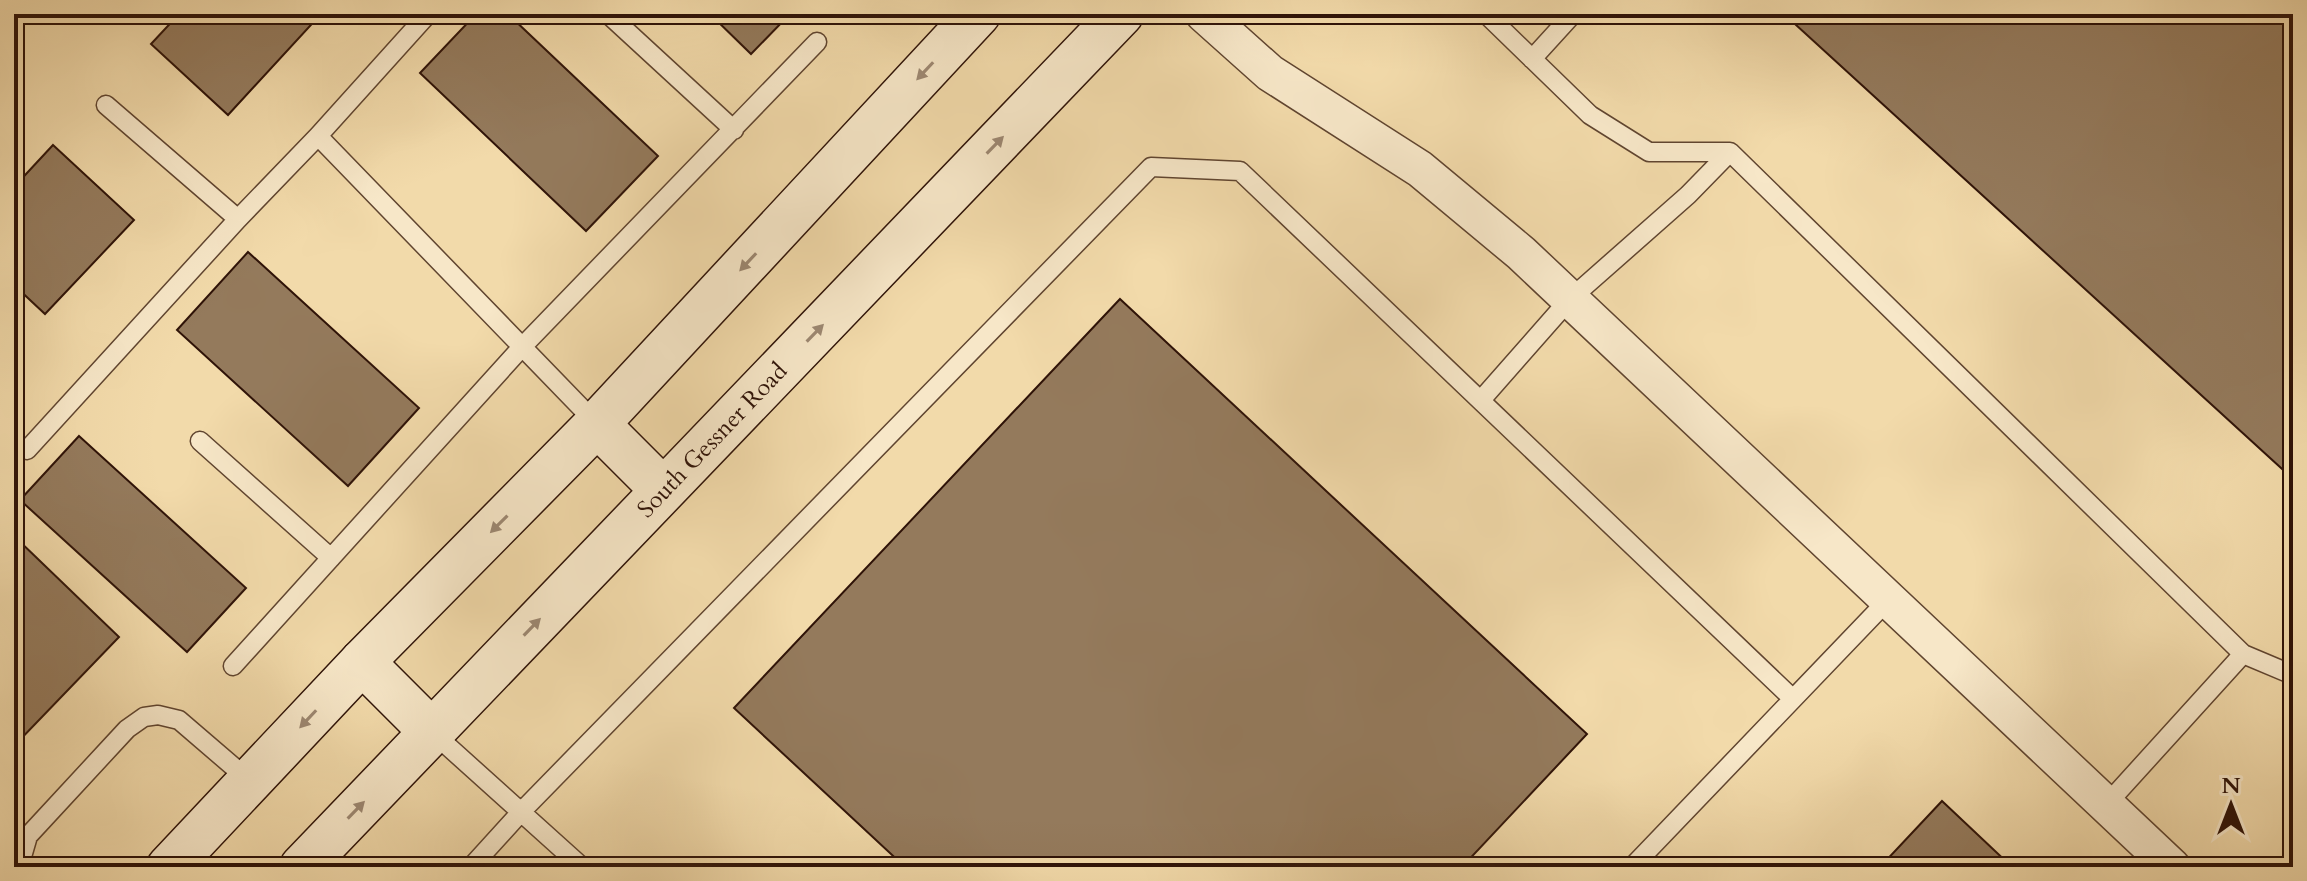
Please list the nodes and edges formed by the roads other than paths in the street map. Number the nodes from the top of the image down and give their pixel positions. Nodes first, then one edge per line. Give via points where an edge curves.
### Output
1 (428, 14) edge
2 (608, 14) edge
3 (978, 14) edge
4 (1121, 14) edge
5 (1204, 14) edge
6 (1486, 14) edge
7 (1573, 14) edge
8 (817, 42) dead end
9 (1532, 59) junction
10 (106, 105) dead end
11 (734, 130) junction
12 (318, 136) junction
13 (1730, 152) junction
14 (238, 219) junction
15 (1569, 300) junction
16 (522, 347) junction
17 (1481, 400) junction
18 (597, 424) junction
19 (200, 441) dead end
20 (27, 450) dead end
21 (663, 490) junction
22 (331, 558) junction
23 (1887, 601) junction
24 (2243, 654) junction
25 (362, 662) junction
26 (233, 666) dead end
27 (2293, 675) edge
28 (1793, 699) junction
29 (431, 731) junction
30 (250, 781) junction
31 (2106, 805) junction
32 (521, 812) junction
33 (19, 867) edge
34 (169, 867) edge
35 (302, 867) edge
36 (471, 867) edge
37 (582, 867) edge
38 (1632, 867) edge
39 (2172, 867) edge

1 - 12 lane
2 - 11 lane
3 -> 18 main road
21 -> 4 main road, South Gessner Road
5 - 15 street via 1270,73 1420,169
6 - 9 lane
7 - 9 lane
8 - 11 lane
9 - 13 lane via 1590,115 1649,152
10 - 14 lane
11 - 16 lane
12 - 14 lane
12 - 16 lane
13 - 15 lane
13 - 24 lane
14 - 20 lane
15 - 17 lane
15 - 23 street
16 - 18 lane
16 - 22 lane
17 - 28 lane
17 - 32 lane via 1240,171 1151,167
18 - 21 main road
18 -> 25 main road
19 - 22 lane
29 -> 21 main road, South Gessner Road
22 - 26 lane
23 - 28 lane
23 - 31 street
24 - 27 lane
24 - 31 lane
25 - 29 main road
25 -> 30 main road
28 - 38 lane
29 - 32 lane
35 -> 29 main road, South Gessner Road
30 - 33 lane via 179,720 144,717 28,836
30 - 34 main road
31 - 39 street
32 - 36 lane
32 - 37 lane

